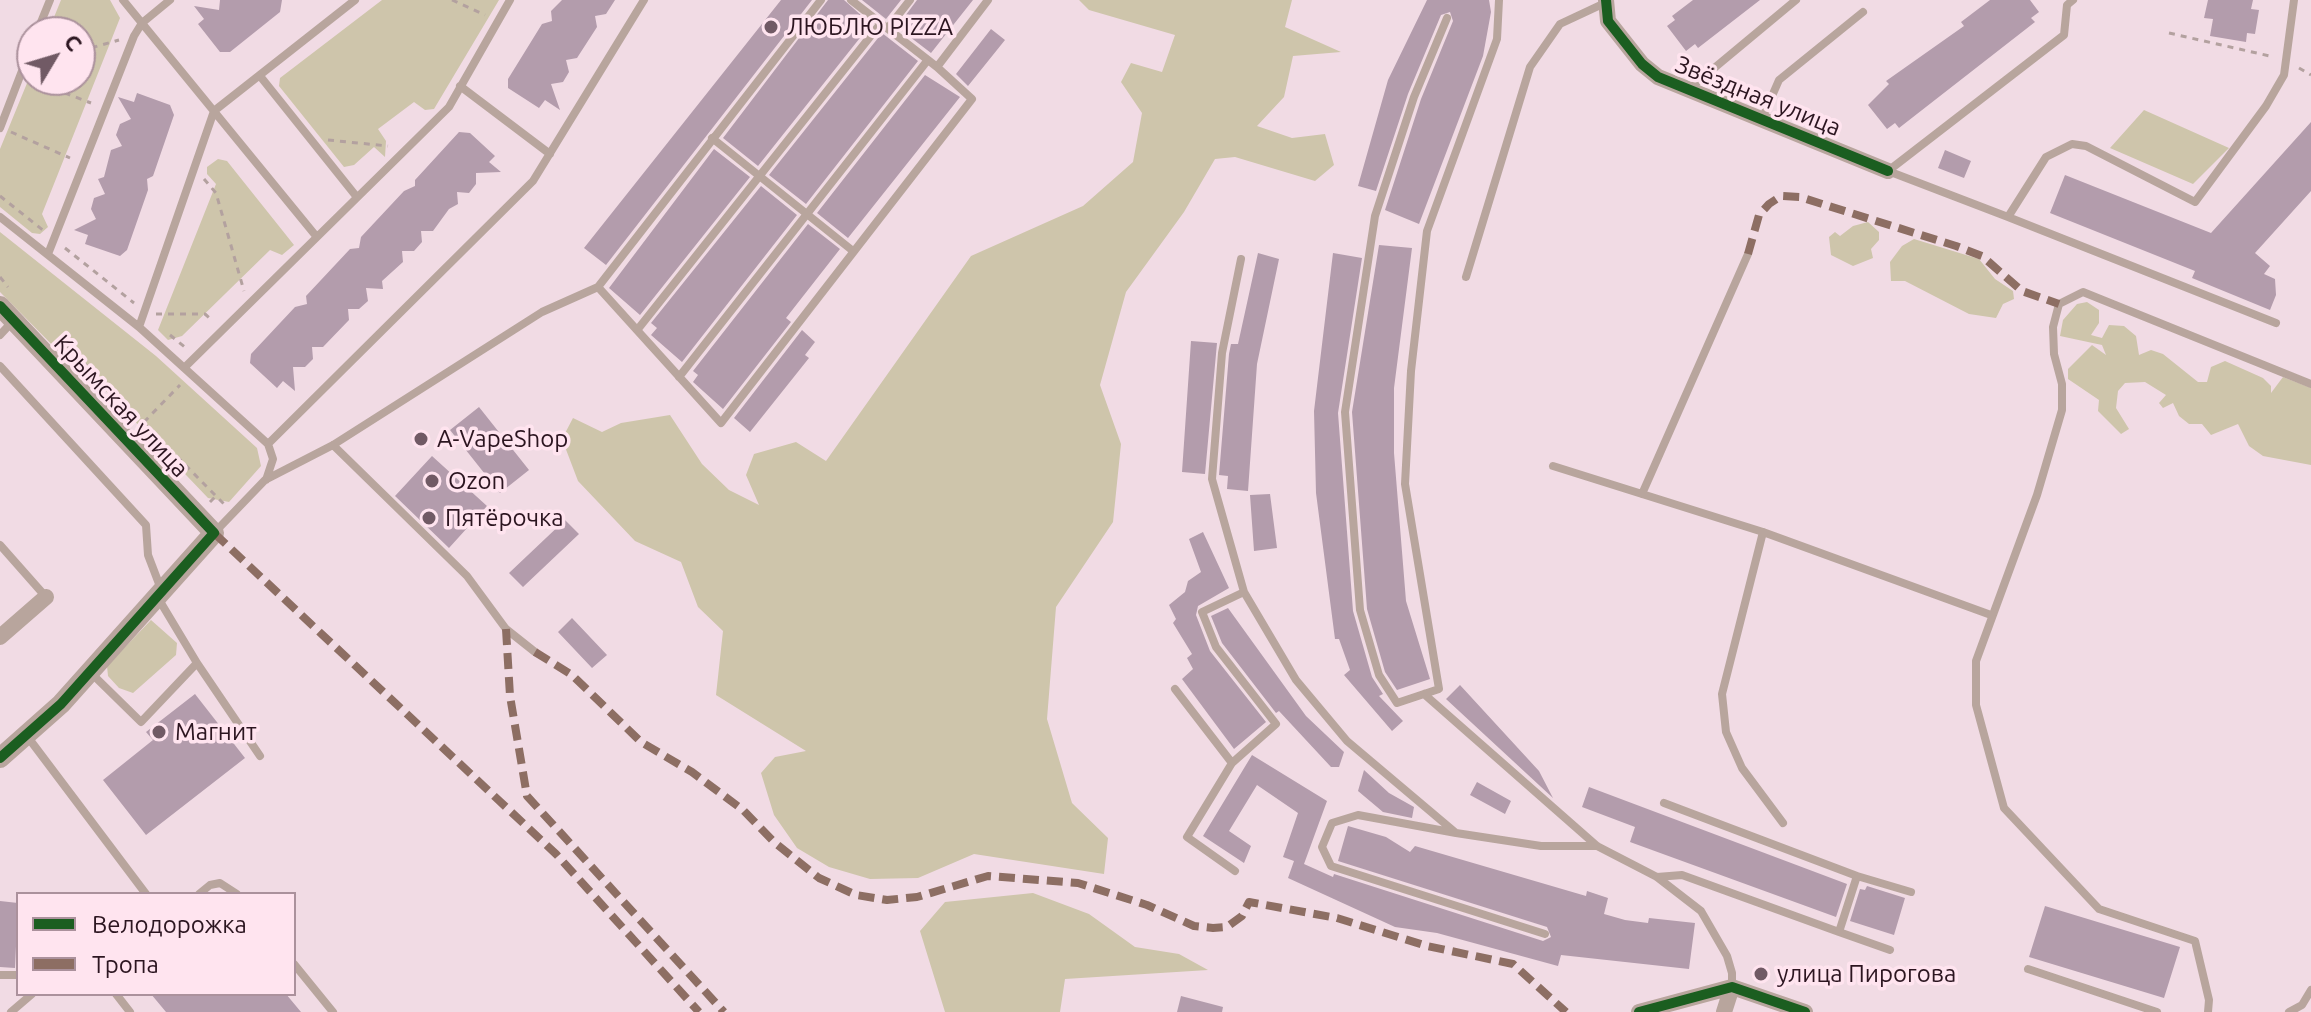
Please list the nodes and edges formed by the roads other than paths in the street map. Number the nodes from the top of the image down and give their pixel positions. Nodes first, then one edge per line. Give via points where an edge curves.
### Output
1 (123, 0) edge
2 (170, 0) edge
3 (355, 0) edge
4 (510, 0) edge
5 (644, 0) edge
6 (821, 0) edge
7 (851, 0) edge
8 (910, 0) edge
9 (988, 0) edge
10 (1499, 0) edge
11 (1796, 0) edge
12 (2073, 0) edge
13 (2294, 0) edge
14 (1605, 1) edge
15 (1863, 12) dead end
16 (1447, 18) dead end
17 (142, 23) junction
18 (884, 25) junction
19 (927, 61) junction
20 (937, 67) junction
21 (260, 76) junction
22 (16, 86) edge
23 (460, 86) junction
24 (1688, 89) junction
25 (214, 111) junction
26 (1762, 119) junction
27 (0, 128) edge
28 (712, 138) junction
29 (550, 154) junction
30 (1888, 171) junction
31 (761, 176) junction
32 (356, 196) junction
33 (808, 215) junction
34 (0, 217) edge
35 (2008, 217) junction
36 (316, 236) junction
37 (853, 251) junction
38 (48, 254) junction
39 (1748, 254) dead end
40 (1241, 259) dead end
41 (1466, 277) dead end
42 (598, 287) junction
43 (6, 313) edge
44 (2276, 323) dead end
45 (139, 327) junction
46 (638, 329) junction
47 (0, 366) edge
48 (184, 368) junction
49 (679, 377) junction
50 (2311, 384) edge
51 (268, 444) junction
52 (333, 445) junction
53 (1553, 466) dead end
54 (265, 480) junction
55 (1642, 494) junction
56 (1763, 532) junction
57 (214, 533) junction
58 (0, 545) edge
59 (1244, 592) junction
60 (161, 596) junction
61 (46, 597) joint
62 (1991, 615) junction
63 (0, 637) edge
64 (535, 652) dead end
65 (197, 663) junction
66 (90, 671) junction
67 (1175, 689) dead end
68 (1424, 694) junction
69 (27, 736) junction
70 (260, 756) dead end
71 (0, 758) edge
72 (1232, 763) junction
73 (1664, 803) dead end
74 (1783, 823) dead end
75 (1456, 833) junction
76 (1597, 846) junction
77 (1235, 871) dead end
78 (1857, 876) junction
79 (1657, 877) junction
80 (144, 892) edge
81 (201, 892) edge
82 (234, 892) edge
83 (1911, 892) dead end
84 (1839, 932) junction
85 (1545, 934) dead end
86 (1890, 950) dead end
87 (296, 966) edge
88 (2028, 969) dead end
89 (1732, 987) junction
90 (2311, 990) edge
91 (30, 996) edge
92 (118, 996) edge
93 (330, 1009) edge
94 (11, 1012) edge
95 (130, 1012) edge
96 (319, 1012) edge
97 (1639, 1012) edge
98 (1724, 1012) edge
99 (1805, 1012) edge
100 (2157, 1012) edge
101 (2208, 1012) edge
102 (2289, 1012) edge

1 - 17 lane
2 - 17 lane
3 - 21 lane
4 - 23 lane
5 - 29 lane
6 - 28 lane
7 - 18 lane
8 - 18 lane
9 - 20 lane
10 - 68 lane via 1497,39 1427,231 1411,371 1405,484 1439,689
11 - 24 lane
12 - 30 lane via 2067,5 2064,35
13 - 35 lane via 2284,75 2195,202 2086,146 2072,144 2046,157
14 - 24 street, Звёздная улица via 1608,21 1642,64
14 - 41 lane via 1560,24 1530,67
15 - 26 lane via 1779,80
16 - 68 lane via 1414,97 1375,216 1345,412 1360,610 1387,691 1397,703
17 - 25 lane
17 - 38 lane
18 - 19 lane
18 - 31 lane
19 - 20 lane
19 - 33 lane
20 - 37 lane via 972,99
21 - 25 lane
21 - 32 lane
22 - 27 lane
23 - 29 lane
23 - 32 lane via 449,107
24 - 26 street, Звёздная улица
25 - 36 lane
25 - 45 lane
26 - 30 street, Звёздная улица
28 - 31 lane
28 - 42 lane
29 - 51 lane via 533,181
30 - 35 lane
31 - 33 lane
31 - 46 lane
32 - 36 lane
33 - 37 lane
33 - 49 lane
34 - 38 lane
35 - 44 lane
36 - 48 lane
37 - 49 lane via 721,423
38 - 45 lane
39 - 55 lane
40 - 59 lane via 1222,353 1212,479
42 - 46 lane
42 - 52 lane via 542,312
43 - 57 street, Крымская улица
45 - 48 lane
46 - 49 lane
47 - 60 lane via 146,525 148,555
48 - 51 lane
50 - 62 lane via 2083,292 2059,304 2053,327 2062,410 2037,495
51 - 54 lane via 273,459
52 - 54 lane
52 - 64 lane via 467,576 506,629
53 - 55 lane
54 - 57 lane
55 - 56 lane
56 - 62 lane
56 - 74 lane via 1722,694 1726,732 1742,768
57 - 60 street
58 - 61 lane
59 - 72 lane via 1202,612 1216,647 1276,724
59 - 75 lane via 1296,680 1347,741
60 - 65 lane
60 - 66 street
61 - 63 street
62 - 101 lane via 1976,661 1976,705 2004,808 2099,909 2195,941
65 - 66 lane via 141,722
65 - 70 lane
66 - 69 street
67 - 72 lane
68 - 76 lane
69 - 71 street
69 - 80 lane
72 - 77 lane via 1187,837
73 - 78 lane
75 - 76 lane via 1541,846
75 - 85 lane via 1358,815 1332,823 1322,847 1331,866
76 - 79 lane
78 - 83 lane
78 - 84 lane
79 - 84 lane via 1682,875
79 - 89 lane via 1701,911 1727,956
81 - 82 lane via 220,883
84 - 86 lane
87 - 93 lane
88 - 100 lane
89 - 97 street
89 - 98 street
89 - 99 street
90 - 102 lane via 2302,1005
91 - 94 lane
92 - 95 lane
93 - 96 lane

